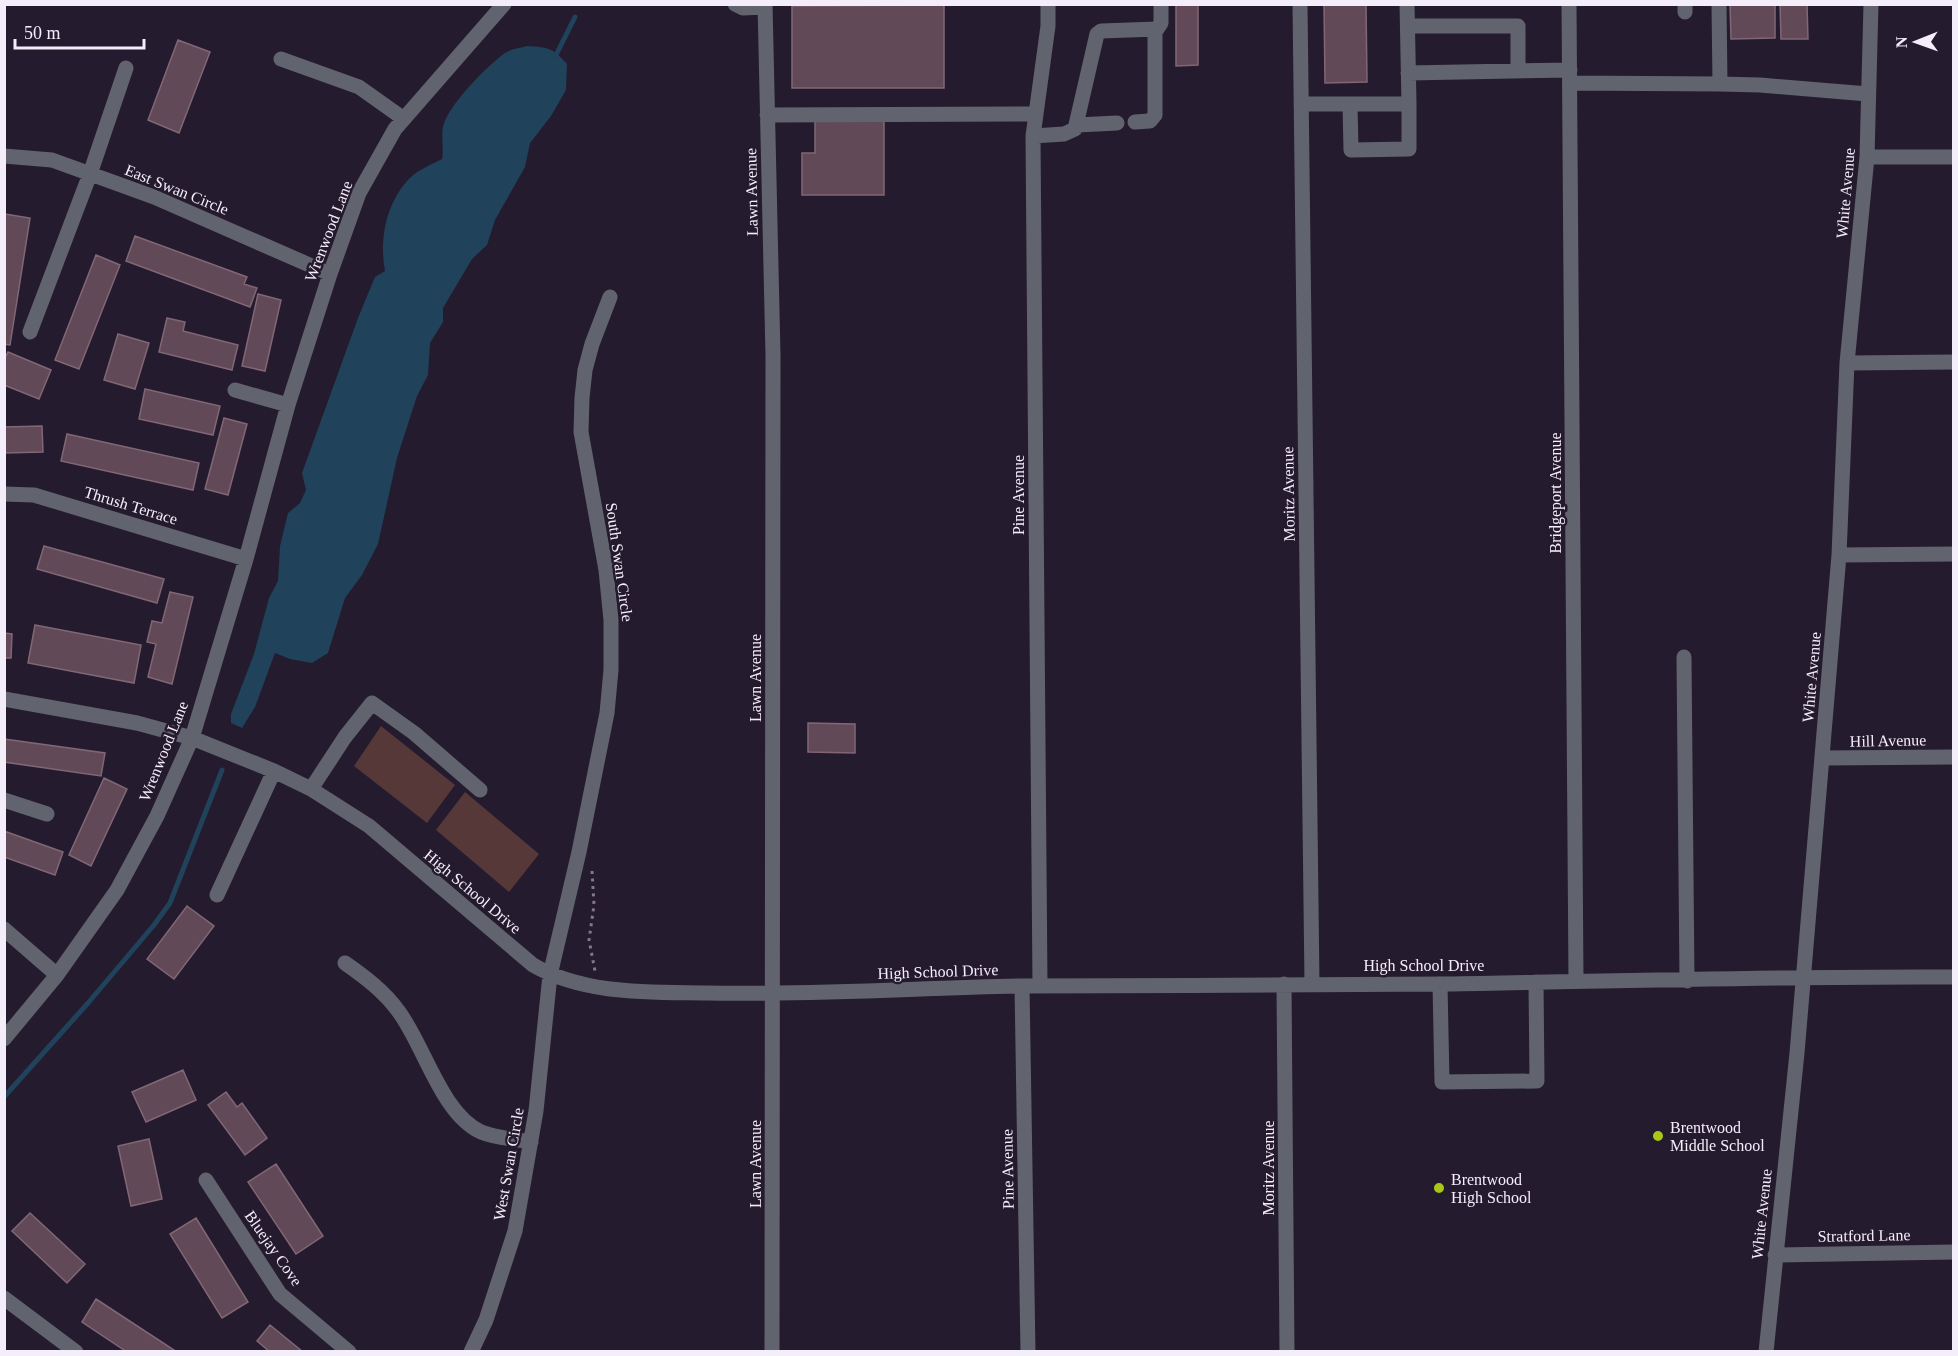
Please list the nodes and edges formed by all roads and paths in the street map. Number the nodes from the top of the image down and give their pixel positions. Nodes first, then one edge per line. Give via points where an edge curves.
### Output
1 (504, 4) edge
2 (735, 4) edge
3 (1048, 4) edge
4 (1161, 4) edge
5 (1300, 4) edge
6 (1407, 4) edge
7 (1569, 4) edge
8 (1719, 4) edge
9 (1871, 4) edge
10 (765, 6) edge
11 (1408, 26) junction
12 (1155, 29) junction
13 (280, 59) dead end
14 (126, 68) dead end
15 (1518, 71) junction
16 (1408, 73) junction
17 (1570, 77) junction
18 (1720, 84) junction
19 (1868, 94) junction
20 (1301, 104) junction
21 (1350, 104) junction
22 (1409, 104) junction
23 (1035, 114) junction
24 (767, 115) junction
25 (404, 119) junction
26 (1136, 122) dead end
27 (1117, 123) dead end
28 (1077, 126) junction
29 (1033, 135) junction
30 (4, 156) edge
31 (1867, 157) junction
32 (1953, 157) edge
33 (90, 174) junction
34 (330, 274) junction
35 (610, 297) dead end
36 (30, 332) dead end
37 (1953, 362) edge
38 (1847, 363) junction
39 (235, 390) dead end
40 (288, 405) junction
41 (4, 494) edge
42 (1953, 554) edge
43 (1839, 555) junction
44 (246, 559) junction
45 (1684, 657) dead end
46 (4, 699) edge
47 (192, 738) junction
48 (1953, 757) edge
49 (1823, 758) junction
50 (274, 771) junction
51 (311, 789) junction
52 (480, 790) dead end
53 (4, 800) edge
54 (48, 814) dead end
55 (579, 852) junction
56 (217, 895) dead end
57 (4, 929) edge
58 (345, 963) dead end
59 (57, 975) junction
60 (550, 975) junction
61 (1803, 976) junction
62 (1953, 977) edge
63 (1576, 981) junction
64 (1687, 981) junction
65 (1536, 982) junction
66 (1284, 984) junction
67 (1312, 984) junction
68 (1440, 984) junction
69 (1040, 986) junction
70 (600, 987) junction
71 (1022, 987) junction
72 (773, 995) junction
73 (4, 1039) edge
74 (531, 1142) junction
75 (206, 1180) dead end
76 (1953, 1252) edge
77 (1775, 1255) junction
78 (4, 1298) edge
79 (76, 1352) edge
80 (349, 1352) edge
81 (471, 1352) edge
82 (772, 1352) edge
83 (1028, 1352) edge
84 (1287, 1352) edge
85 (1766, 1352) edge

1 - 25 street, Wrenwood Lane
2 - 10 street via 743,8
3 - 23 street, Pine Avenue
4 - 12 street via 1161,23
5 - 20 street, Moritz Avenue
6 - 11 street
7 - 17 street, Bridgeport Avenue
8 - 18 street
9 - 19 street, White Avenue
10 - 24 street, Lawn Avenue
11 - 15 street via 1518,26
11 - 16 street
12 - 26 street via 1155,115 1150,121
12 - 28 street via 1097,34
13 - 25 street via 359,87
14 - 33 street
15 - 16 street
15 - 17 street
16 - 22 street
17 - 18 street
17 - 63 street, Bridgeport Avenue
18 - 19 street
19 - 31 street, White Avenue
20 - 21 street
20 - 67 street, Moritz Avenue
21 - 22 street
21 - 22 street via 1351,150 1409,149
23 - 24 street
23 - 29 street, Pine Avenue
24 - 72 street, Lawn Avenue via 773,355
25 - 34 street, Wrenwood Lane via 359,193
27 - 28 street
28 - 29 street via 1064,134
29 - 69 street, Pine Avenue
30 - 33 street, East Swan Circle via 52,160
31 - 32 street
31 - 38 street, White Avenue
33 - 34 street, East Swan Circle
33 - 36 street
34 - 40 street, Wrenwood Lane
35 - 55 street, South Swan Circle via 592,344 582,398 581,432 606,570 611,660 607,713
37 - 38 street
38 - 43 street, White Avenue
39 - 40 street
40 - 44 street, Wrenwood Lane
41 - 44 street, Thrush Terrace via 34,495
42 - 43 street
43 - 49 street, White Avenue
44 - 47 street, Wrenwood Lane
45 - 64 street
46 - 47 street, High School Drive via 137,723
47 - 50 street, High School Drive
47 - 59 street, Wrenwood Lane via 157,816 117,890
48 - 49 street, Hill Avenue
49 - 61 street, White Avenue
50 - 51 street, High School Drive
50 - 56 street
51 - 52 street via 372,703
51 - 60 street, High School Drive via 369,826 533,965
53 - 54 street
55 - 60 street, South Swan Circle
55 - 70 path via 592,866 594,905 588,940
57 - 59 street
58 - 74 street via 400,1012 435,1078 462,1117 480,1131
59 - 73 street, Wrenwood Lane
60 - 70 street, High School Drive
60 - 74 street, West Swan Circle
61 - 62 street, High School Drive
61 - 64 street, High School Drive
61 - 77 street, White Avenue
63 - 64 street, High School Drive
63 - 65 street, High School Drive
65 - 68 street, High School Drive
65 - 68 street via 1537,1081 1442,1082
66 - 67 street, High School Drive
66 - 69 street, High School Drive
66 - 84 street, Moritz Avenue
67 - 68 street, High School Drive
69 - 71 street, High School Drive
70 - 72 street, High School Drive via 639,992
71 - 72 street, High School Drive
71 - 83 street, Pine Avenue
72 - 82 street, Lawn Avenue
74 - 81 street, West Swan Circle via 515,1231 486,1320
75 - 80 street, Bluejay Cove via 280,1294
76 - 77 street, Stratford Lane
77 - 85 street, White Avenue
78 - 79 street

